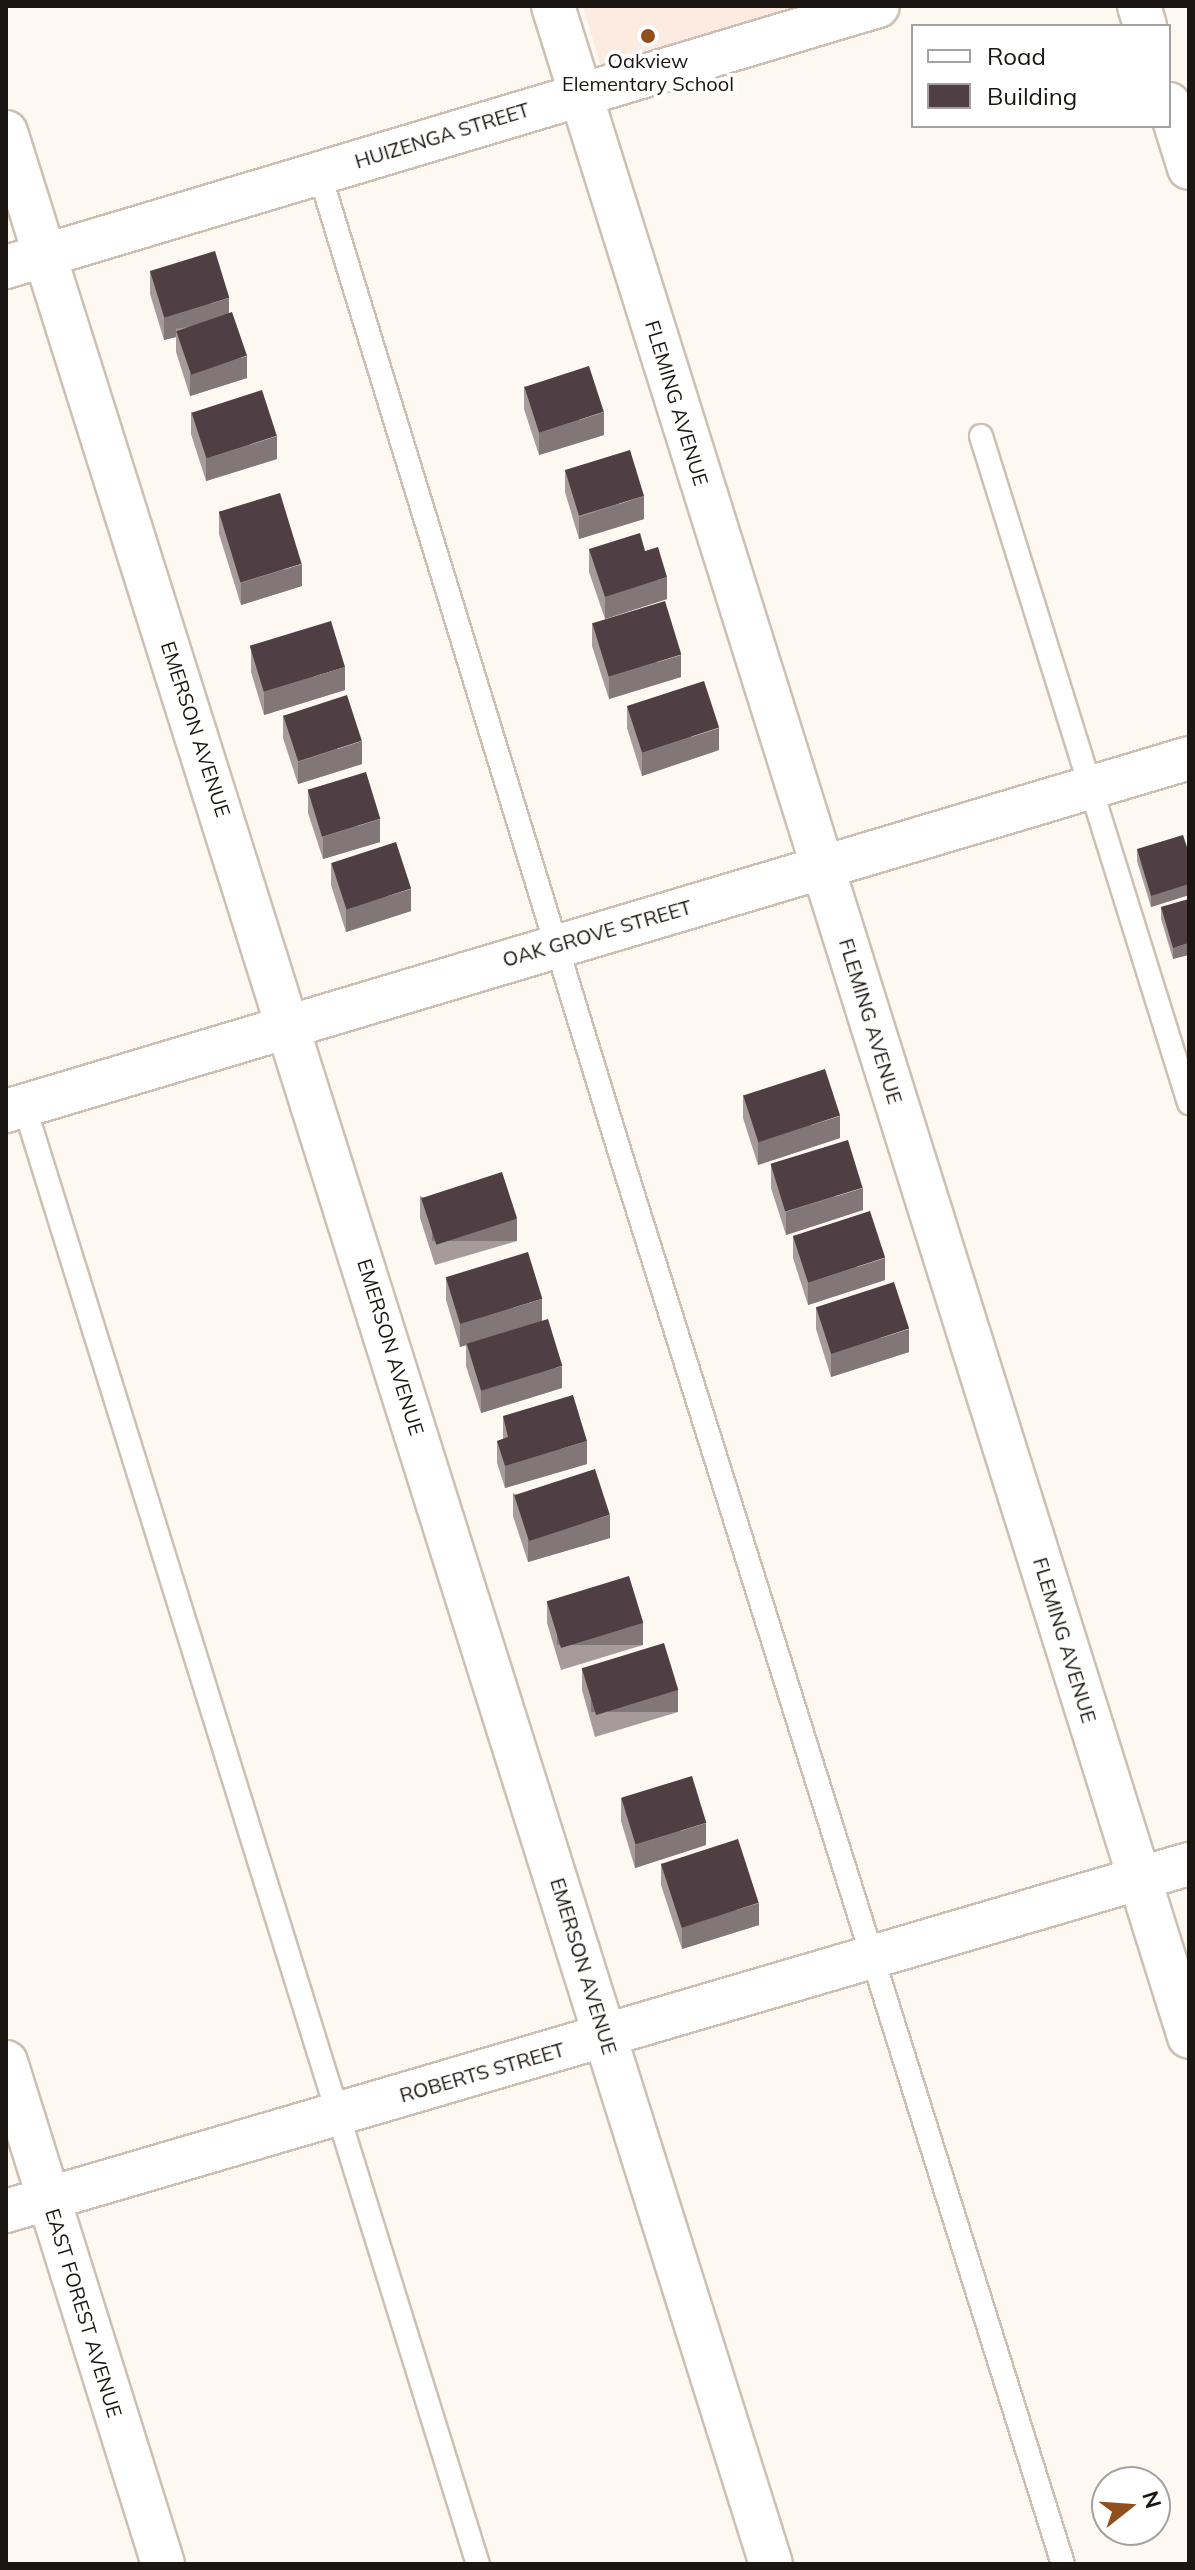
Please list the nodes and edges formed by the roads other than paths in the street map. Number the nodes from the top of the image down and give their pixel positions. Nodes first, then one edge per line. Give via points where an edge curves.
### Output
1 (553, 6) edge
2 (878, 6) edge
3 (581, 93) junction
4 (1171, 110) edge
5 (6, 132) edge
6 (1189, 168) edge
7 (319, 172) junction
8 (25, 261) edge
9 (981, 436) dead end
10 (1189, 758) edge
11 (1089, 787) junction
12 (822, 867) junction
13 (559, 944) junction
14 (290, 1023) junction
15 (1189, 1103) edge
16 (15, 1108) edge
17 (1189, 1864) edge
18 (1140, 1878) junction
19 (872, 1958) junction
20 (606, 2036) junction
21 (1189, 2037) edge
22 (6, 2062) edge
23 (338, 2114) junction
24 (48, 2198) junction
25 (6, 2211) edge
26 (163, 2564) edge
27 (478, 2564) edge
28 (771, 2564) edge
29 (1063, 2564) edge

1 - 3 street, FLEMING AVENUE
2 - 3 street, HUIZENGA STREET
3 - 7 street, HUIZENGA STREET
3 - 12 street, FLEMING AVENUE
4 - 6 street
5 - 8 street, EMERSON AVENUE
7 - 8 street, HUIZENGA STREET
7 - 13 lane
8 - 14 street, EMERSON AVENUE
9 - 11 lane
10 - 11 street, OAK GROVE STREET
11 - 12 street, OAK GROVE STREET
11 - 15 lane
12 - 13 street, OAK GROVE STREET
12 - 18 street, FLEMING AVENUE
13 - 14 street, OAK GROVE STREET
13 - 19 lane
14 - 16 street, OAK GROVE STREET
14 - 20 street, EMERSON AVENUE
16 - 23 lane
17 - 18 street, ROBERTS STREET
18 - 19 street, ROBERTS STREET
18 - 21 street, FLEMING AVENUE
19 - 20 street, ROBERTS STREET
19 - 29 lane
20 - 23 street, ROBERTS STREET
20 - 28 street, EMERSON AVENUE
22 - 24 street, EAST FOREST AVENUE
23 - 24 street, ROBERTS STREET
23 - 27 lane
24 - 25 street, ROBERTS STREET
24 - 26 street, EAST FOREST AVENUE

